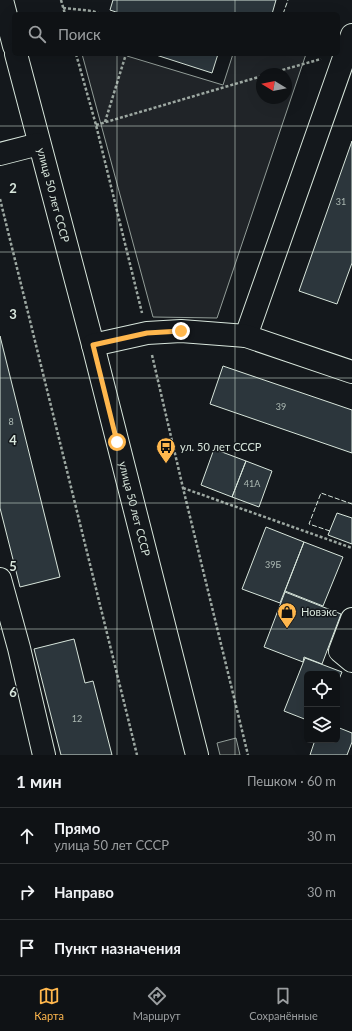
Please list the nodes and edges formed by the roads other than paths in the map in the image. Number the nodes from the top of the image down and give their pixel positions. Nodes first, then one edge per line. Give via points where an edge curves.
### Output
1 (2, 0) edge
2 (352, 35) edge
3 (12, 38) edge
4 (17, 56) edge
5 (39, 144) junction
6 (0, 154) edge
7 (246, 336) junction
8 (93, 345) junction
9 (352, 372) edge
10 (0, 579) edge
11 (352, 619) edge
12 (352, 661) edge
13 (44, 755) edge
14 (197, 755) edge

1 - 3 street
2 - 7 street
4 - 5 street, улица 50 лет СССР
5 - 6 street
5 - 8 street, улица 50 лет СССР
7 - 8 street via 181,331 147,333
7 - 9 street
8 - 14 street, улица 50 лет СССР
10 - 13 street
11 - 12 street via 340,651

